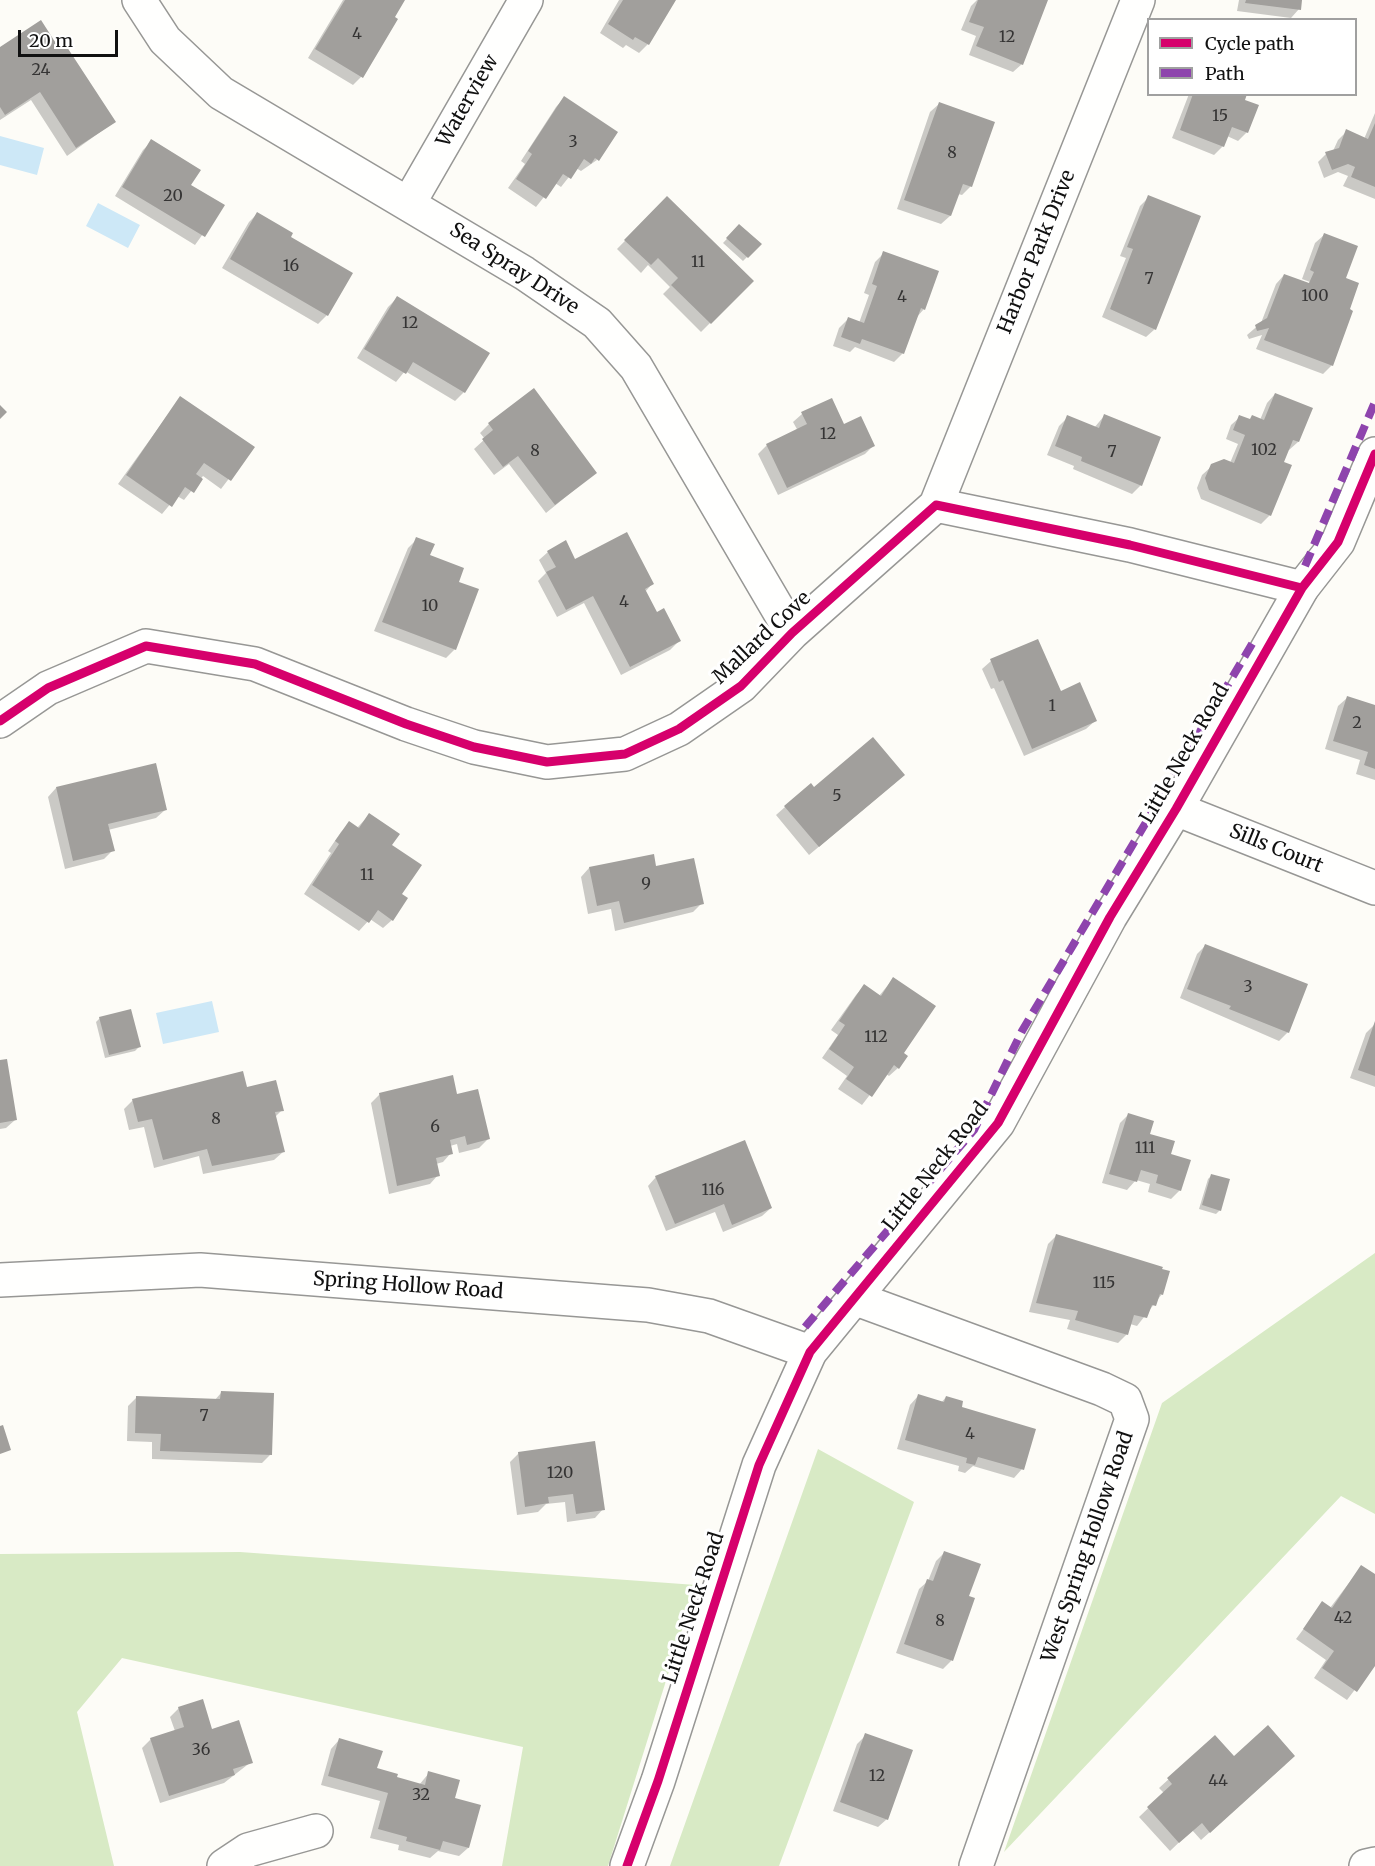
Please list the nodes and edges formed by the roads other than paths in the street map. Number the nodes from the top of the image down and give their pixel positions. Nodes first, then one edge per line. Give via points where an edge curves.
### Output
1 (139, 0) edge
2 (526, 0) edge
3 (1138, 0) edge
4 (409, 203) junction
5 (1375, 454) edge
6 (936, 505) junction
7 (1302, 588) junction
8 (792, 633) junction
9 (0, 721) edge
10 (1176, 809) junction
11 (1375, 888) edge
12 (0, 1280) edge
13 (854, 1298) junction
14 (810, 1352) junction
15 (316, 1831) dead end
16 (1375, 1864) edge
17 (224, 1866) edge
18 (627, 1866) edge
19 (976, 1866) edge
20 (1365, 1866) edge

1 - 4 street, Sea Spray Drive via 165,40 221,93
2 - 4 street, Waterview
3 - 6 street, Harbor Park Drive
4 - 8 street, Sea Spray Drive via 597,323 636,367
5 - 7 street, Little Neck Road via 1338,542
6 - 7 street via 1130,545
6 - 8 street, Mallard Cove
7 - 10 street, Little Neck Road
8 - 9 street, Mallard Cove via 741,686 679,729 626,754 547,762 474,747 255,664 146,646 48,688
10 - 11 street, Sills Court
10 - 13 street, Little Neck Road via 1110,917 998,1123
12 - 14 street, Spring Hollow Road via 200,1270 648,1305 709,1316
13 - 14 street, Little Neck Road
13 - 19 street, West Spring Hollow Road via 1102,1389 1125,1400 1132,1419
14 - 18 street, Little Neck Road via 759,1464
15 - 17 street via 248,1850
16 - 20 street

